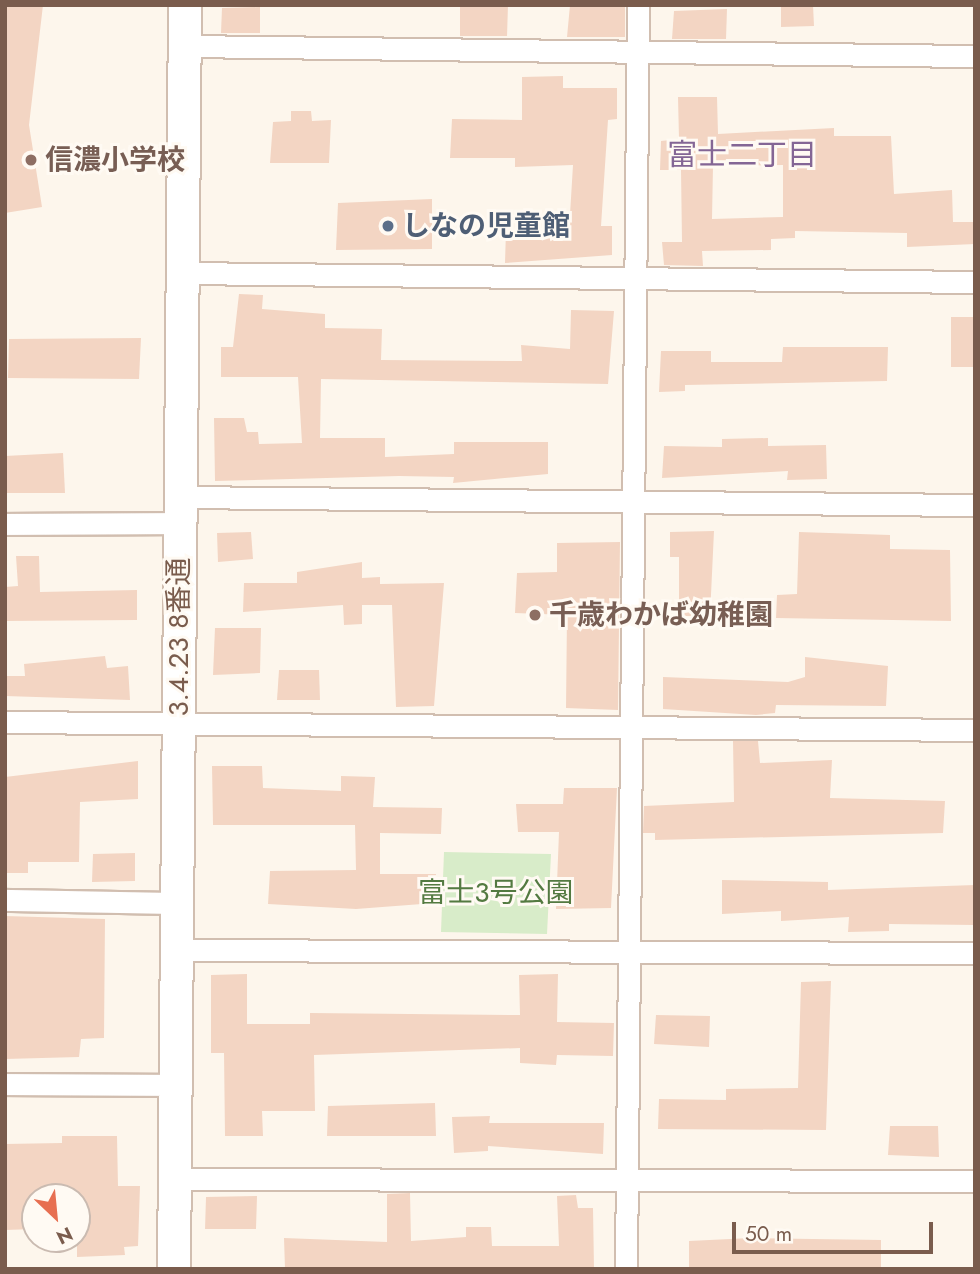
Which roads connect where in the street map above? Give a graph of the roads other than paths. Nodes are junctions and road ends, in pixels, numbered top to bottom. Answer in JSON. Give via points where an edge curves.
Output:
{"nodes":[{"id":1,"x":185,"y":5,"type":"edge"},
{"id":2,"x":638,"y":5,"type":"edge"},
{"id":3,"x":185,"y":46,"type":"junction"},
{"id":4,"x":637,"y":54,"type":"junction"},
{"id":5,"x":975,"y":56,"type":"edge"},
{"id":6,"x":182,"y":272,"type":"junction"},
{"id":7,"x":635,"y":281,"type":"junction"},
{"id":8,"x":975,"y":282,"type":"edge"},
{"id":9,"x":633,"y":501,"type":"junction"},
{"id":10,"x":975,"y":505,"type":"edge"},
{"id":11,"x":180,"y":510,"type":"junction"},
{"id":12,"x":5,"y":524,"type":"edge"},
{"id":13,"x":5,"y":722,"type":"edge"},
{"id":14,"x":179,"y":723,"type":"junction"},
{"id":15,"x":631,"y":727,"type":"junction"},
{"id":16,"x":975,"y":730,"type":"edge"},
{"id":17,"x":5,"y":900,"type":"edge"},
{"id":18,"x":177,"y":903,"type":"junction"},
{"id":19,"x":176,"y":950,"type":"junction"},
{"id":20,"x":629,"y":953,"type":"junction"},
{"id":21,"x":975,"y":953,"type":"edge"},
{"id":22,"x":5,"y":1084,"type":"edge"},
{"id":23,"x":175,"y":1085,"type":"junction"},
{"id":24,"x":627,"y":1178,"type":"junction"},
{"id":25,"x":173,"y":1179,"type":"junction"},
{"id":26,"x":975,"y":1181,"type":"edge"},
{"id":27,"x":174,"y":1269,"type":"edge"},
{"id":28,"x":626,"y":1269,"type":"edge"}],
"edges":[{"from":1,"to":3,"type":"street","name":"3.4.23 8番通"},
{"from":2,"to":4,"type":"street"},
{"from":3,"to":4,"type":"street"},
{"from":3,"to":6,"type":"street","name":"3.4.23 8番通"},
{"from":4,"to":5,"type":"street"},
{"from":4,"to":7,"type":"street"},
{"from":6,"to":7,"type":"street"},
{"from":6,"to":11,"type":"street","name":"3.4.23 8番通"},
{"from":7,"to":8,"type":"street"},
{"from":7,"to":9,"type":"street"},
{"from":9,"to":10,"type":"street"},
{"from":9,"to":11,"type":"street"},
{"from":9,"to":15,"type":"street"},
{"from":11,"to":12,"type":"street"},
{"from":11,"to":14,"type":"street","name":"3.4.23 8番通"},
{"from":13,"to":14,"type":"street"},
{"from":14,"to":15,"type":"street"},
{"from":14,"to":18,"type":"street","name":"3.4.23 8番通"},
{"from":15,"to":16,"type":"street"},
{"from":15,"to":20,"type":"street"},
{"from":17,"to":18,"type":"street"},
{"from":18,"to":19,"type":"street","name":"3.4.23 8番通"},
{"from":19,"to":20,"type":"street"},
{"from":19,"to":23,"type":"street","name":"3.4.23 8番通"},
{"from":20,"to":21,"type":"street"},
{"from":20,"to":24,"type":"street"},
{"from":22,"to":23,"type":"street"},
{"from":23,"to":25,"type":"street","name":"3.4.23 8番通"},
{"from":24,"to":25,"type":"street"},
{"from":24,"to":26,"type":"street"},
{"from":24,"to":28,"type":"street"},
{"from":25,"to":27,"type":"street","name":"3.4.23 8番通"}]}
